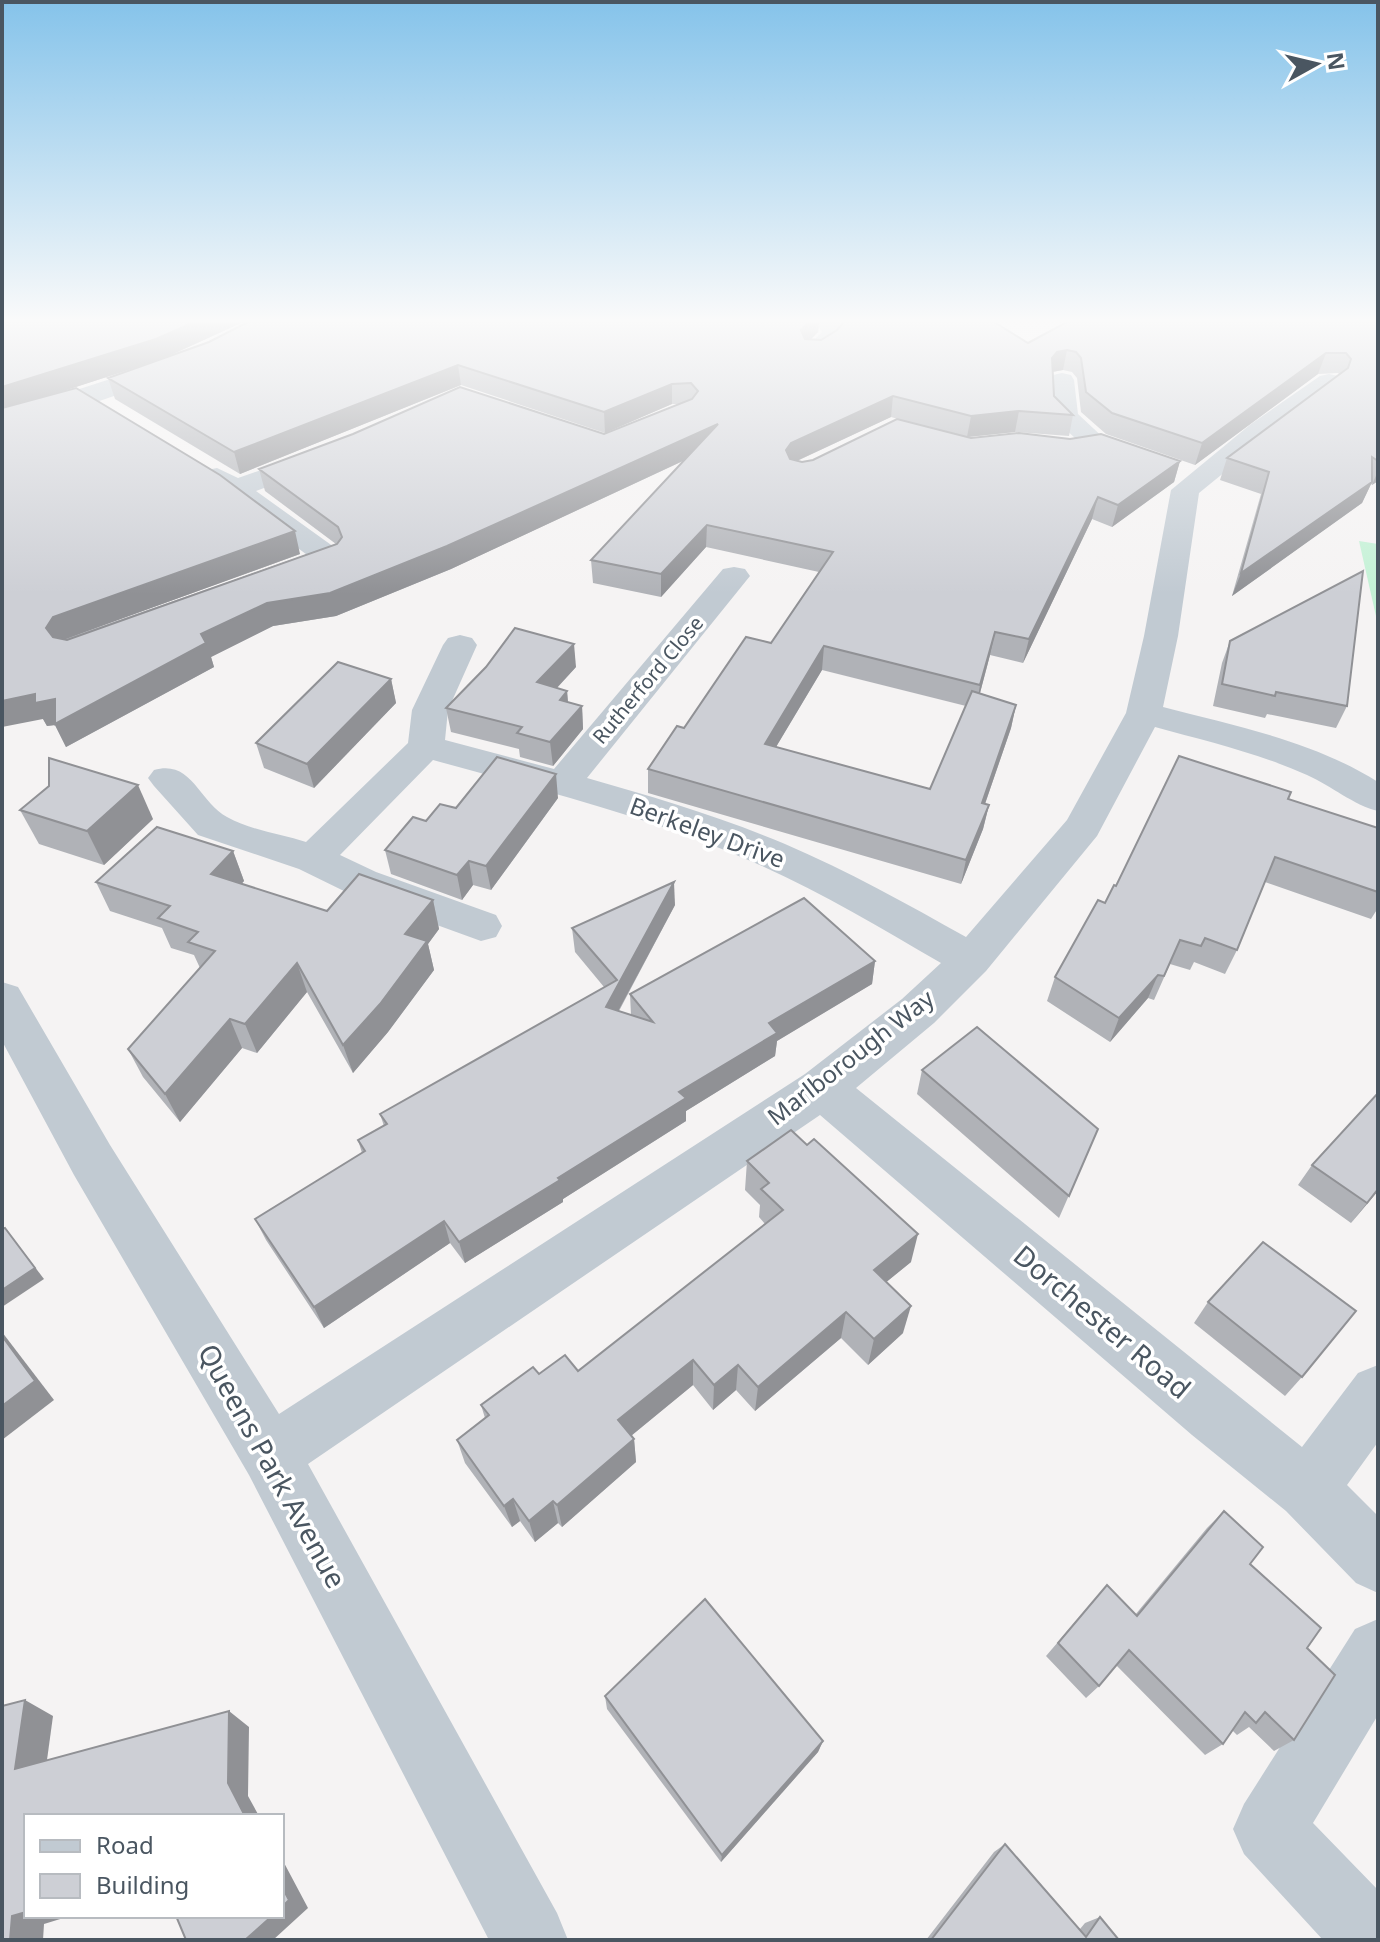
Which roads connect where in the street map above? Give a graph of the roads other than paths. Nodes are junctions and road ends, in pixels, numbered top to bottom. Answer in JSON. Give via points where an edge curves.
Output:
{"nodes":[{"id":1,"x":35,"y":413,"type":"edge"},
{"id":2,"x":1065,"y":413,"type":"edge"},
{"id":3,"x":1279,"y":413,"type":"edge"},
{"id":4,"x":2,"y":422,"type":"edge"},
{"id":5,"x":1096,"y":443,"type":"junction"},
{"id":6,"x":346,"y":447,"type":"edge"},
{"id":7,"x":1062,"y":449,"type":"edge"},
{"id":8,"x":1125,"y":453,"type":"edge"},
{"id":9,"x":191,"y":459,"type":"edge"},
{"id":10,"x":238,"y":488,"type":"junction"},
{"id":11,"x":290,"y":570,"type":"edge"},
{"id":12,"x":734,"y":576,"type":"dead end"},
{"id":13,"x":460,"y":645,"type":"dead end"},
{"id":14,"x":1144,"y":713,"type":"junction"},
{"id":15,"x":426,"y":746,"type":"junction"},
{"id":16,"x":167,"y":778,"type":"dead end"},
{"id":17,"x":562,"y":784,"type":"junction"},
{"id":18,"x":1378,"y":799,"type":"edge"},
{"id":19,"x":313,"y":859,"type":"junction"},
{"id":20,"x":481,"y":926,"type":"dead end"},
{"id":21,"x":971,"y":960,"type":"junction"},
{"id":22,"x":2,"y":999,"type":"edge"},
{"id":23,"x":822,"y":1088,"type":"junction"},
{"id":24,"x":1378,"y":1393,"type":"edge"},
{"id":25,"x":270,"y":1454,"type":"junction"},
{"id":26,"x":1308,"y":1489,"type":"junction"},
{"id":27,"x":1378,"y":1561,"type":"edge"},
{"id":28,"x":1378,"y":1652,"type":"edge"},
{"id":29,"x":530,"y":1940,"type":"edge"},
{"id":30,"x":1374,"y":1940,"type":"edge"}],
"edges":[{"from":1,"to":4,"type":"street"},
{"from":2,"to":5,"type":"street"},
{"from":3,"to":14,"type":"street","name":"Marlborough Way","via":[[1184,473],[1161,636]]},
{"from":5,"to":7,"type":"street","via":[[1077,451]]},
{"from":5,"to":8,"type":"street"},
{"from":6,"to":10,"type":"street"},
{"from":9,"to":10,"type":"street"},
{"from":10,"to":11,"type":"street","via":[[330,558]]},
{"from":12,"to":17,"type":"street","name":"Rutherford Close"},
{"from":13,"to":15,"type":"street","via":[[430,710]]},
{"from":14,"to":18,"type":"street","via":[[1295,755],[1350,779]]},
{"from":14,"to":21,"type":"street","name":"Marlborough Way","via":[[1083,827]]},
{"from":15,"to":17,"type":"street","name":"Berkeley Drive"},
{"from":15,"to":19,"type":"street"},
{"from":16,"to":19,"type":"street","via":[[212,826]]},
{"from":17,"to":21,"type":"street","name":"Berkeley Drive","via":[[736,839],[829,879]]},
{"from":19,"to":20,"type":"street"},
{"from":21,"to":23,"type":"street","name":"Marlborough Way","via":[[918,1011]]},
{"from":22,"to":25,"type":"street","name":"Queens Park Avenue","via":[[92,1160]]},
{"from":23,"to":25,"type":"street","name":"Marlborough Way"},
{"from":23,"to":26,"type":"street","name":"Dorchester Road"},
{"from":24,"to":26,"type":"street"},
{"from":25,"to":29,"type":"street","name":"Queens Park Avenue"},
{"from":26,"to":27,"type":"street","name":"Dorchester Road"},
{"from":28,"to":30,"type":"street","via":[[1269,1829]]}]}
